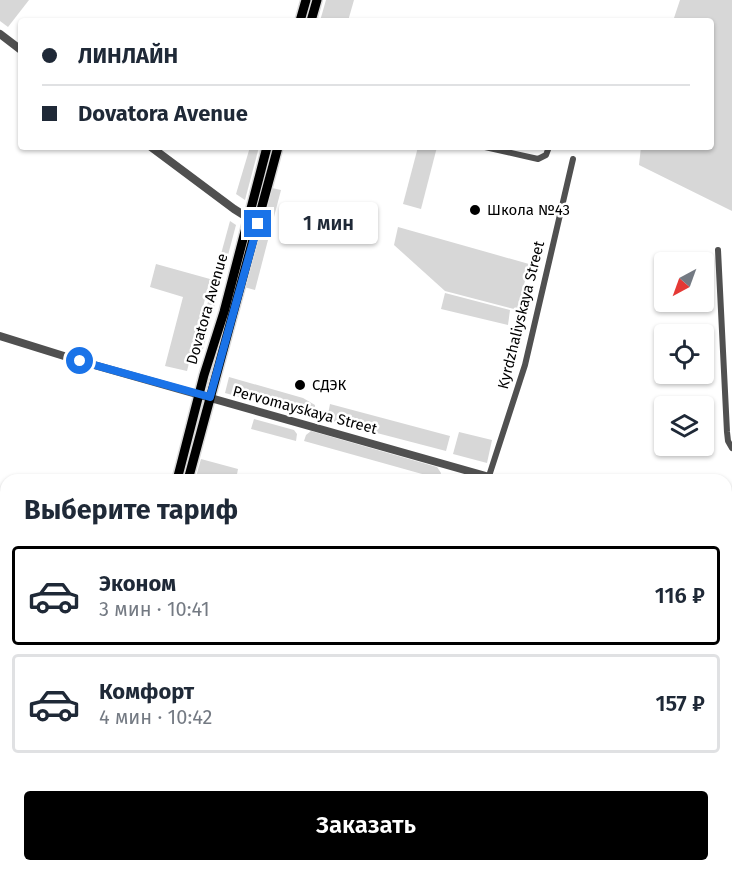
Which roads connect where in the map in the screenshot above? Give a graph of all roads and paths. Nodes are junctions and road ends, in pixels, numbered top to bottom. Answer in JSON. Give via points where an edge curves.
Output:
{"nodes":[{"id":1,"x":306,"y":0,"type":"edge"},
{"id":2,"x":317,"y":0,"type":"edge"},
{"id":3,"x":301,"y":18,"type":"edge"},
{"id":4,"x":312,"y":18,"type":"edge"},
{"id":5,"x":0,"y":34,"type":"edge"},
{"id":6,"x":18,"y":48,"type":"edge"},
{"id":7,"x":155,"y":150,"type":"edge"},
{"id":8,"x":266,"y":150,"type":"edge"},
{"id":9,"x":277,"y":150,"type":"edge"},
{"id":10,"x":498,"y":150,"type":"edge"},
{"id":11,"x":548,"y":150,"type":"edge"},
{"id":12,"x":573,"y":159,"type":"dead end"},
{"id":13,"x":248,"y":218,"type":"junction"},
{"id":14,"x":258,"y":224,"type":"junction"},
{"id":15,"x":718,"y":250,"type":"dead end"},
{"id":16,"x":0,"y":336,"type":"edge"},
{"id":17,"x":199,"y":394,"type":"junction"},
{"id":18,"x":210,"y":397,"type":"junction"},
{"id":19,"x":732,"y":448,"type":"edge"},
{"id":20,"x":179,"y":474,"type":"edge"},
{"id":21,"x":190,"y":474,"type":"edge"},
{"id":22,"x":482,"y":474,"type":"edge"},
{"id":23,"x":490,"y":474,"type":"edge"}],
"edges":[{"from":1,"to":3,"type":"main road"},
{"from":2,"to":4,"type":"main road"},
{"from":5,"to":6,"type":"street"},
{"from":7,"to":13,"type":"street"},
{"from":8,"to":13,"type":"main road","name":"Dovatora Avenue"},
{"from":9,"to":14,"type":"main road","name":"Dovatora Avenue"},
{"from":10,"to":11,"type":"street","via":[[538,159]]},
{"from":12,"to":23,"type":"street","name":"Kyrdzhaliyskaya Street","via":[[525,365]]},
{"from":13,"to":14,"type":"street"},
{"from":13,"to":17,"type":"main road","name":"Dovatora Avenue"},
{"from":14,"to":18,"type":"main road","name":"Dovatora Avenue"},
{"from":15,"to":19,"type":"street","via":[[727,432]]},
{"from":16,"to":17,"type":"street","name":"Pervomayskaya Street"},
{"from":17,"to":18,"type":"street","name":"Pervomayskaya Street"},
{"from":17,"to":20,"type":"main road","name":"Dovatora Avenue"},
{"from":18,"to":21,"type":"main road","name":"Dovatora Avenue"},
{"from":18,"to":22,"type":"street","name":"Pervomayskaya Street"}]}
